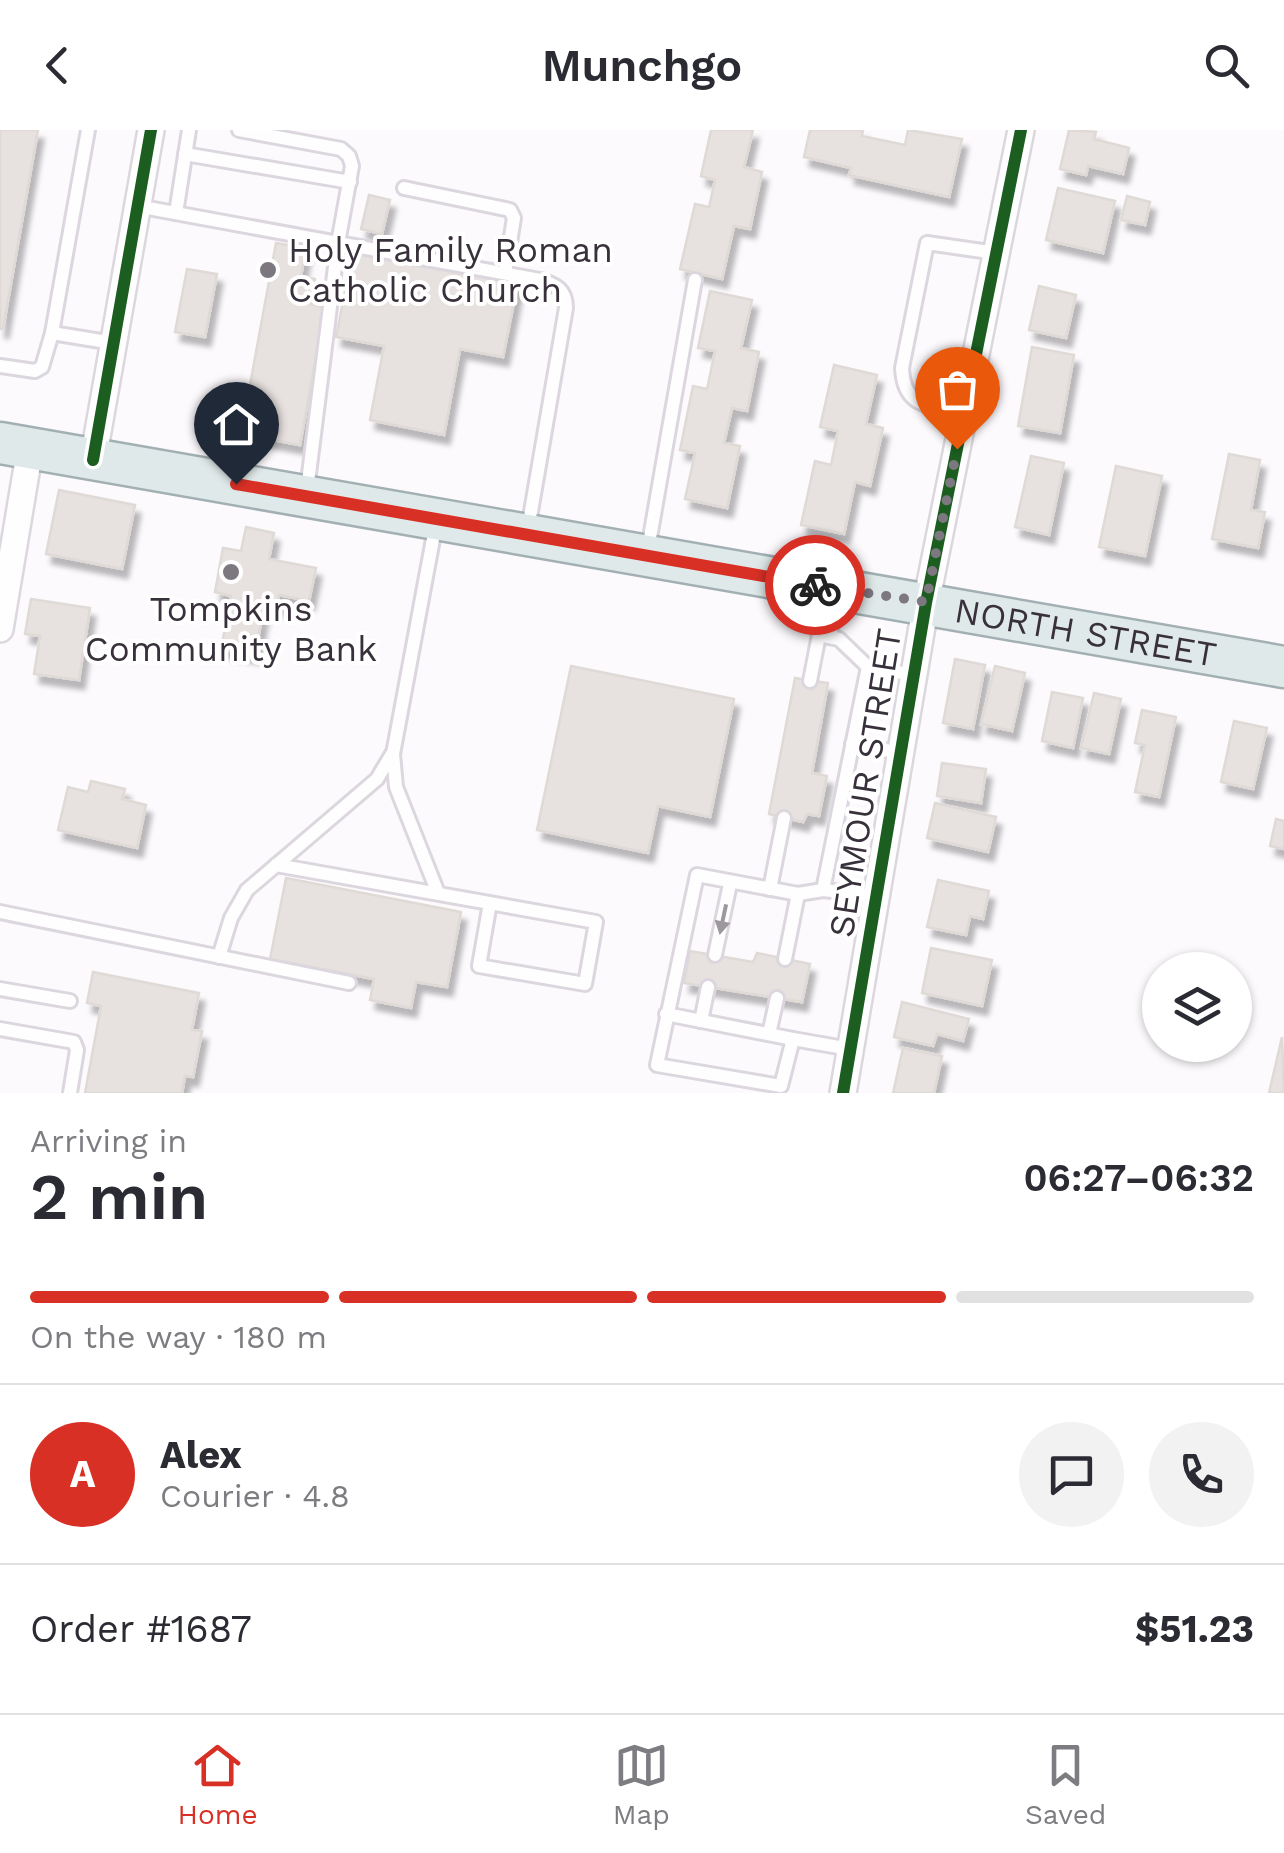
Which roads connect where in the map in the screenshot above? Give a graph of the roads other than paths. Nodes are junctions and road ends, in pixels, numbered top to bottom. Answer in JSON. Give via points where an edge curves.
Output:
{"nodes":[{"id":1,"x":88,"y":130,"type":"edge"},
{"id":2,"x":150,"y":130,"type":"edge"},
{"id":3,"x":190,"y":130,"type":"edge"},
{"id":4,"x":239,"y":130,"type":"edge"},
{"id":5,"x":1021,"y":130,"type":"edge"},
{"id":6,"x":186,"y":154,"type":"junction"},
{"id":7,"x":350,"y":182,"type":"junction"},
{"id":8,"x":404,"y":188,"type":"dead end"},
{"id":9,"x":137,"y":206,"type":"junction"},
{"id":10,"x":176,"y":213,"type":"junction"},
{"id":11,"x":338,"y":243,"type":"junction"},
{"id":12,"x":996,"y":254,"type":"junction"},
{"id":13,"x":505,"y":273,"type":"junction"},
{"id":14,"x":695,"y":280,"type":"dead end"},
{"id":15,"x":52,"y":332,"type":"junction"},
{"id":16,"x":113,"y":343,"type":"junction"},
{"id":17,"x":0,"y":366,"type":"edge"},
{"id":18,"x":964,"y":411,"type":"junction"},
{"id":19,"x":15,"y":446,"type":"edge"},
{"id":20,"x":94,"y":460,"type":"junction"},
{"id":21,"x":307,"y":496,"type":"junction"},
{"id":22,"x":436,"y":519,"type":"junction"},
{"id":23,"x":527,"y":534,"type":"junction"},
{"id":24,"x":647,"y":555,"type":"junction"},
{"id":25,"x":838,"y":589,"type":"junction"},
{"id":26,"x":926,"y":602,"type":"junction"},
{"id":27,"x":0,"y":629,"type":"edge"},
{"id":28,"x":830,"y":637,"type":"junction"},
{"id":29,"x":868,"y":667,"type":"junction"},
{"id":30,"x":1284,"y":667,"type":"edge"},
{"id":31,"x":914,"y":675,"type":"junction"},
{"id":32,"x":810,"y":681,"type":"dead end"},
{"id":33,"x":852,"y":744,"type":"junction"},
{"id":34,"x":901,"y":753,"type":"junction"},
{"id":35,"x":392,"y":754,"type":"junction"},
{"id":36,"x":784,"y":818,"type":"dead end"},
{"id":37,"x":276,"y":865,"type":"junction"},
{"id":38,"x":730,"y":884,"type":"junction"},
{"id":39,"x":770,"y":889,"type":"junction"},
{"id":40,"x":823,"y":890,"type":"junction"},
{"id":41,"x":438,"y":893,"type":"junction"},
{"id":42,"x":798,"y":894,"type":"junction"},
{"id":43,"x":878,"y":896,"type":"junction"},
{"id":44,"x":490,"y":903,"type":"junction"},
{"id":45,"x":0,"y":912,"type":"edge"},
{"id":46,"x":715,"y":955,"type":"dead end"},
{"id":47,"x":220,"y":956,"type":"junction"},
{"id":48,"x":785,"y":958,"type":"dead end"},
{"id":49,"x":349,"y":983,"type":"dead end"},
{"id":50,"x":708,"y":987,"type":"dead end"},
{"id":51,"x":0,"y":989,"type":"edge"},
{"id":52,"x":777,"y":998,"type":"dead end"},
{"id":53,"x":70,"y":1001,"type":"dead end"},
{"id":54,"x":666,"y":1014,"type":"junction"},
{"id":55,"x":701,"y":1021,"type":"junction"},
{"id":56,"x":0,"y":1029,"type":"edge"},
{"id":57,"x":769,"y":1034,"type":"junction"},
{"id":58,"x":793,"y":1039,"type":"junction"},
{"id":59,"x":850,"y":1050,"type":"junction"},
{"id":60,"x":70,"y":1093,"type":"edge"},
{"id":61,"x":843,"y":1093,"type":"edge"}],
"edges":[{"from":1,"to":15,"type":"lane"},
{"from":2,"to":9,"type":"street"},
{"from":3,"to":6,"type":"lane"},
{"from":4,"to":7,"type":"lane","via":[[341,149],[352,166]]},
{"from":5,"to":12,"type":"street","name":"SEYMOUR STREET"},
{"from":6,"to":7,"type":"lane"},
{"from":6,"to":10,"type":"lane"},
{"from":7,"to":11,"type":"lane"},
{"from":8,"to":13,"type":"lane","via":[[510,210]]},
{"from":9,"to":10,"type":"lane"},
{"from":9,"to":16,"type":"street"},
{"from":10,"to":11,"type":"lane"},
{"from":11,"to":13,"type":"lane"},
{"from":11,"to":21,"type":"lane"},
{"from":12,"to":18,"type":"street","name":"SEYMOUR STREET"},
{"from":12,"to":18,"type":"lane","via":[[927,243],[902,382],[918,403]]},
{"from":13,"to":23,"type":"lane","via":[[551,283],[566,297]]},
{"from":14,"to":24,"type":"lane"},
{"from":15,"to":16,"type":"lane"},
{"from":15,"to":17,"type":"lane","via":[[36,371]]},
{"from":16,"to":20,"type":"street"},
{"from":18,"to":26,"type":"street","name":"SEYMOUR STREET"},
{"from":19,"to":20,"type":"main road","name":"NORTH STREET"},
{"from":19,"to":27,"type":"street"},
{"from":20,"to":21,"type":"main road","name":"NORTH STREET"},
{"from":21,"to":22,"type":"main road","name":"NORTH STREET"},
{"from":22,"to":23,"type":"main road","name":"NORTH STREET"},
{"from":22,"to":35,"type":"lane"},
{"from":23,"to":24,"type":"main road","name":"NORTH STREET"},
{"from":24,"to":25,"type":"main road","name":"NORTH STREET"},
{"from":25,"to":26,"type":"main road","name":"NORTH STREET"},
{"from":25,"to":28,"type":"lane"},
{"from":26,"to":30,"type":"main road","name":"NORTH STREET"},
{"from":26,"to":31,"type":"street","name":"SEYMOUR STREET"},
{"from":28,"to":29,"type":"lane"},
{"from":28,"to":32,"type":"lane","via":[[818,636]]},
{"from":29,"to":31,"type":"lane"},
{"from":29,"to":33,"type":"lane"},
{"from":31,"to":34,"type":"street","name":"SEYMOUR STREET"},
{"from":33,"to":34,"type":"lane"},
{"from":33,"to":40,"type":"lane"},
{"from":34,"to":43,"type":"street","name":"SEYMOUR STREET"},
{"from":35,"to":37,"type":"lane","via":[[376,779]]},
{"from":35,"to":41,"type":"lane","via":[[396,787]]},
{"from":36,"to":39,"type":"lane"},
{"from":37,"to":41,"type":"lane"},
{"from":37,"to":47,"type":"lane","via":[[247,890]]},
{"from":38,"to":39,"type":"lane"},
{"from":38,"to":46,"type":"lane","one_way":true},
{"from":38,"to":54,"type":"lane","via":[[697,875]]},
{"from":39,"to":42,"type":"lane"},
{"from":40,"to":42,"type":"lane"},
{"from":40,"to":43,"type":"lane"},
{"from":41,"to":44,"type":"lane"},
{"from":42,"to":48,"type":"lane"},
{"from":43,"to":59,"type":"street","name":"SEYMOUR STREET"},
{"from":44,"to":44,"type":"lane","via":[[596,922],[585,984],[479,966]]},
{"from":45,"to":47,"type":"lane"},
{"from":47,"to":49,"type":"lane"},
{"from":50,"to":55,"type":"lane"},
{"from":51,"to":53,"type":"lane"},
{"from":52,"to":57,"type":"lane"},
{"from":54,"to":55,"type":"lane"},
{"from":54,"to":58,"type":"lane","via":[[656,1065],[781,1086]]},
{"from":55,"to":57,"type":"lane"},
{"from":56,"to":60,"type":"lane","via":[[74,1042]]},
{"from":57,"to":58,"type":"lane"},
{"from":58,"to":59,"type":"lane"},
{"from":59,"to":61,"type":"street","name":"SEYMOUR STREET"}]}
